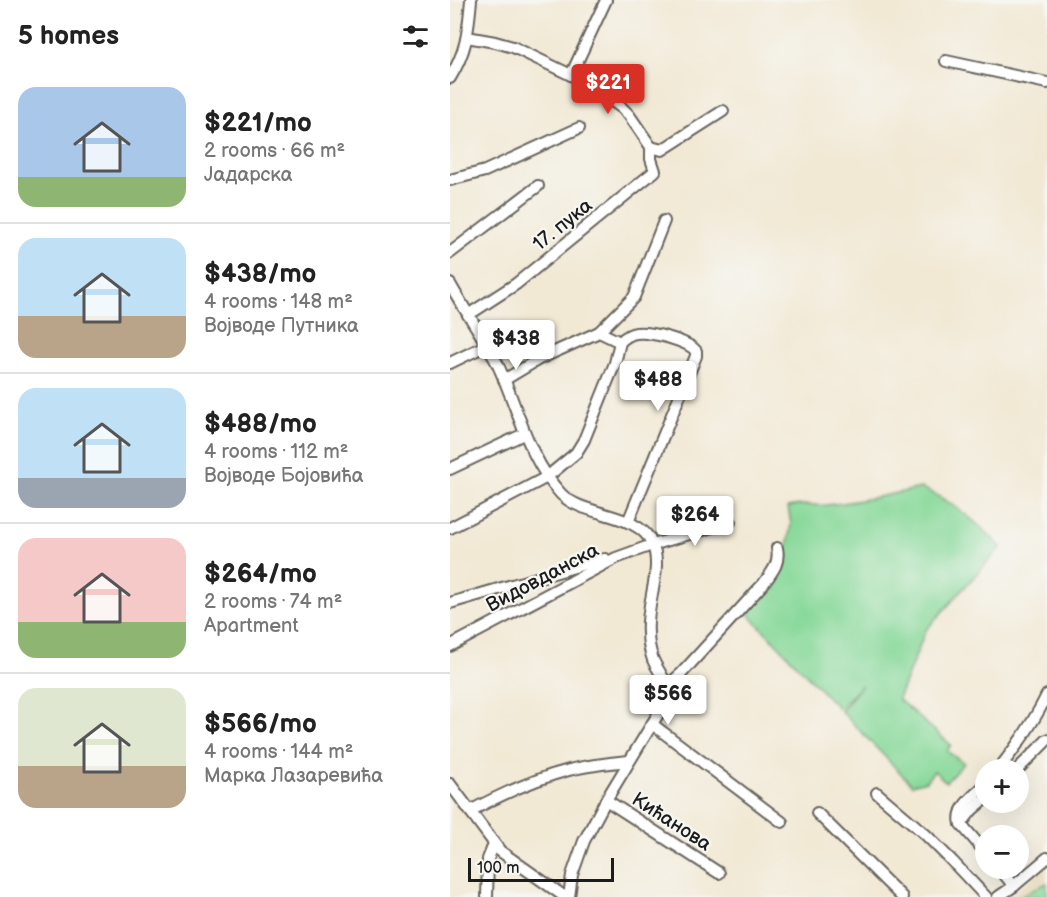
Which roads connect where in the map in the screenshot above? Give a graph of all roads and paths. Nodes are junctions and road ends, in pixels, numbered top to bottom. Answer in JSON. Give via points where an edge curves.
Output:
{"nodes":[{"id":1,"x":471,"y":0,"type":"edge"},
{"id":2,"x":606,"y":0,"type":"edge"},
{"id":3,"x":467,"y":38,"type":"junction"},
{"id":4,"x":946,"y":61,"type":"dead end"},
{"id":5,"x":571,"y":75,"type":"junction"},
{"id":6,"x":450,"y":78,"type":"edge"},
{"id":7,"x":1047,"y":83,"type":"edge"},
{"id":8,"x":723,"y":111,"type":"dead end"},
{"id":9,"x":579,"y":128,"type":"dead end"},
{"id":10,"x":651,"y":147,"type":"junction"},
{"id":11,"x":450,"y":180,"type":"edge"},
{"id":12,"x":538,"y":186,"type":"dead end"},
{"id":13,"x":664,"y":220,"type":"dead end"},
{"id":14,"x":450,"y":253,"type":"edge"},
{"id":15,"x":450,"y":284,"type":"edge"},
{"id":16,"x":468,"y":315,"type":"junction"},
{"id":17,"x":599,"y":332,"type":"junction"},
{"id":18,"x":620,"y":342,"type":"junction"},
{"id":19,"x":487,"y":345,"type":"junction"},
{"id":20,"x":450,"y":363,"type":"edge"},
{"id":21,"x":504,"y":380,"type":"junction"},
{"id":22,"x":524,"y":434,"type":"junction"},
{"id":23,"x":450,"y":469,"type":"edge"},
{"id":24,"x":547,"y":477,"type":"junction"},
{"id":25,"x":628,"y":522,"type":"junction"},
{"id":26,"x":730,"y":522,"type":"dead end"},
{"id":27,"x":450,"y":528,"type":"edge"},
{"id":28,"x":652,"y":545,"type":"junction"},
{"id":29,"x":777,"y":548,"type":"dead end"},
{"id":30,"x":616,"y":558,"type":"junction"},
{"id":31,"x":450,"y":603,"type":"edge"},
{"id":32,"x":450,"y":646,"type":"edge"},
{"id":33,"x":667,"y":686,"type":"junction"},
{"id":34,"x":1047,"y":695,"type":"edge"},
{"id":35,"x":652,"y":724,"type":"junction"},
{"id":36,"x":1047,"y":740,"type":"edge"},
{"id":37,"x":1020,"y":741,"type":"junction"},
{"id":38,"x":1006,"y":759,"type":"edge"},
{"id":39,"x":1028,"y":759,"type":"edge"},
{"id":40,"x":629,"y":761,"type":"junction"},
{"id":41,"x":450,"y":784,"type":"edge"},
{"id":42,"x":877,"y":793,"type":"dead end"},
{"id":43,"x":975,"y":796,"type":"edge"},
{"id":44,"x":606,"y":800,"type":"junction"},
{"id":45,"x":975,"y":807,"type":"edge"},
{"id":46,"x":470,"y":811,"type":"junction"},
{"id":47,"x":817,"y":813,"type":"dead end"},
{"id":48,"x":782,"y":822,"type":"dead end"},
{"id":49,"x":961,"y":824,"type":"junction"},
{"id":50,"x":975,"y":840,"type":"edge"},
{"id":51,"x":494,"y":844,"type":"junction"},
{"id":52,"x":1047,"y":858,"type":"edge"},
{"id":53,"x":720,"y":873,"type":"dead end"},
{"id":54,"x":1008,"y":879,"type":"edge"},
{"id":55,"x":1014,"y":886,"type":"junction"},
{"id":56,"x":487,"y":897,"type":"edge"},
{"id":57,"x":567,"y":897,"type":"edge"},
{"id":58,"x":902,"y":897,"type":"edge"},
{"id":59,"x":986,"y":897,"type":"edge"},
{"id":60,"x":998,"y":897,"type":"edge"}],
"edges":[{"from":1,"to":3,"type":"street"},
{"from":2,"to":5,"type":"street"},
{"from":3,"to":5,"type":"street","via":[[513,47]]},
{"from":3,"to":6,"type":"street"},
{"from":4,"to":7,"type":"street"},
{"from":5,"to":10,"type":"street","via":[[622,108]]},
{"from":8,"to":10,"type":"street","via":[[662,150]]},
{"from":9,"to":11,"type":"street","via":[[485,171]]},
{"from":10,"to":16,"type":"street","name":"17. пука","via":[[655,171],[516,284]]},
{"from":12,"to":14,"type":"street"},
{"from":13,"to":17,"type":"street","via":[[634,297]]},
{"from":15,"to":16,"type":"street"},
{"from":16,"to":19,"type":"street"},
{"from":17,"to":18,"type":"street"},
{"from":17,"to":21,"type":"street"},
{"from":18,"to":24,"type":"street","via":[[585,440],[576,453]]},
{"from":18,"to":25,"type":"street","via":[[638,332],[655,334],[687,344],[696,351]]},
{"from":19,"to":20,"type":"street"},
{"from":19,"to":21,"type":"street"},
{"from":21,"to":22,"type":"street"},
{"from":22,"to":23,"type":"street"},
{"from":22,"to":24,"type":"street"},
{"from":24,"to":25,"type":"street","via":[[570,501]]},
{"from":24,"to":27,"type":"street"},
{"from":25,"to":28,"type":"street","via":[[644,532]]},
{"from":26,"to":28,"type":"street","name":"Видовданска"},
{"from":28,"to":30,"type":"street","name":"Видовданска"},
{"from":28,"to":33,"type":"street","via":[[656,560],[647,629],[654,661]]},
{"from":29,"to":33,"type":"street","via":[[776,568]]},
{"from":30,"to":31,"type":"street"},
{"from":30,"to":32,"type":"street","name":"Видовданска"},
{"from":33,"to":35,"type":"street","via":[[663,706]]},
{"from":34,"to":37,"type":"street"},
{"from":35,"to":40,"type":"street"},
{"from":35,"to":48,"type":"street"},
{"from":36,"to":37,"type":"street","via":[[1035,735]]},
{"from":36,"to":39,"type":"street"},
{"from":37,"to":38,"type":"street"},
{"from":40,"to":44,"type":"street"},
{"from":40,"to":46,"type":"street","via":[[571,769],[536,780]]},
{"from":41,"to":46,"type":"street"},
{"from":42,"to":59,"type":"street","via":[[925,834]]},
{"from":43,"to":49,"type":"street","via":[[962,810]]},
{"from":44,"to":53,"type":"street","name":"Кићанова"},
{"from":44,"to":57,"type":"street","via":[[579,851]]},
{"from":45,"to":49,"type":"street"},
{"from":46,"to":51,"type":"street"},
{"from":47,"to":58,"type":"street"},
{"from":49,"to":50,"type":"street"},
{"from":51,"to":56,"type":"street","via":[[488,859]]},
{"from":51,"to":57,"type":"street"},
{"from":52,"to":55,"type":"street"},
{"from":54,"to":55,"type":"street"},
{"from":55,"to":60,"type":"street"}]}
